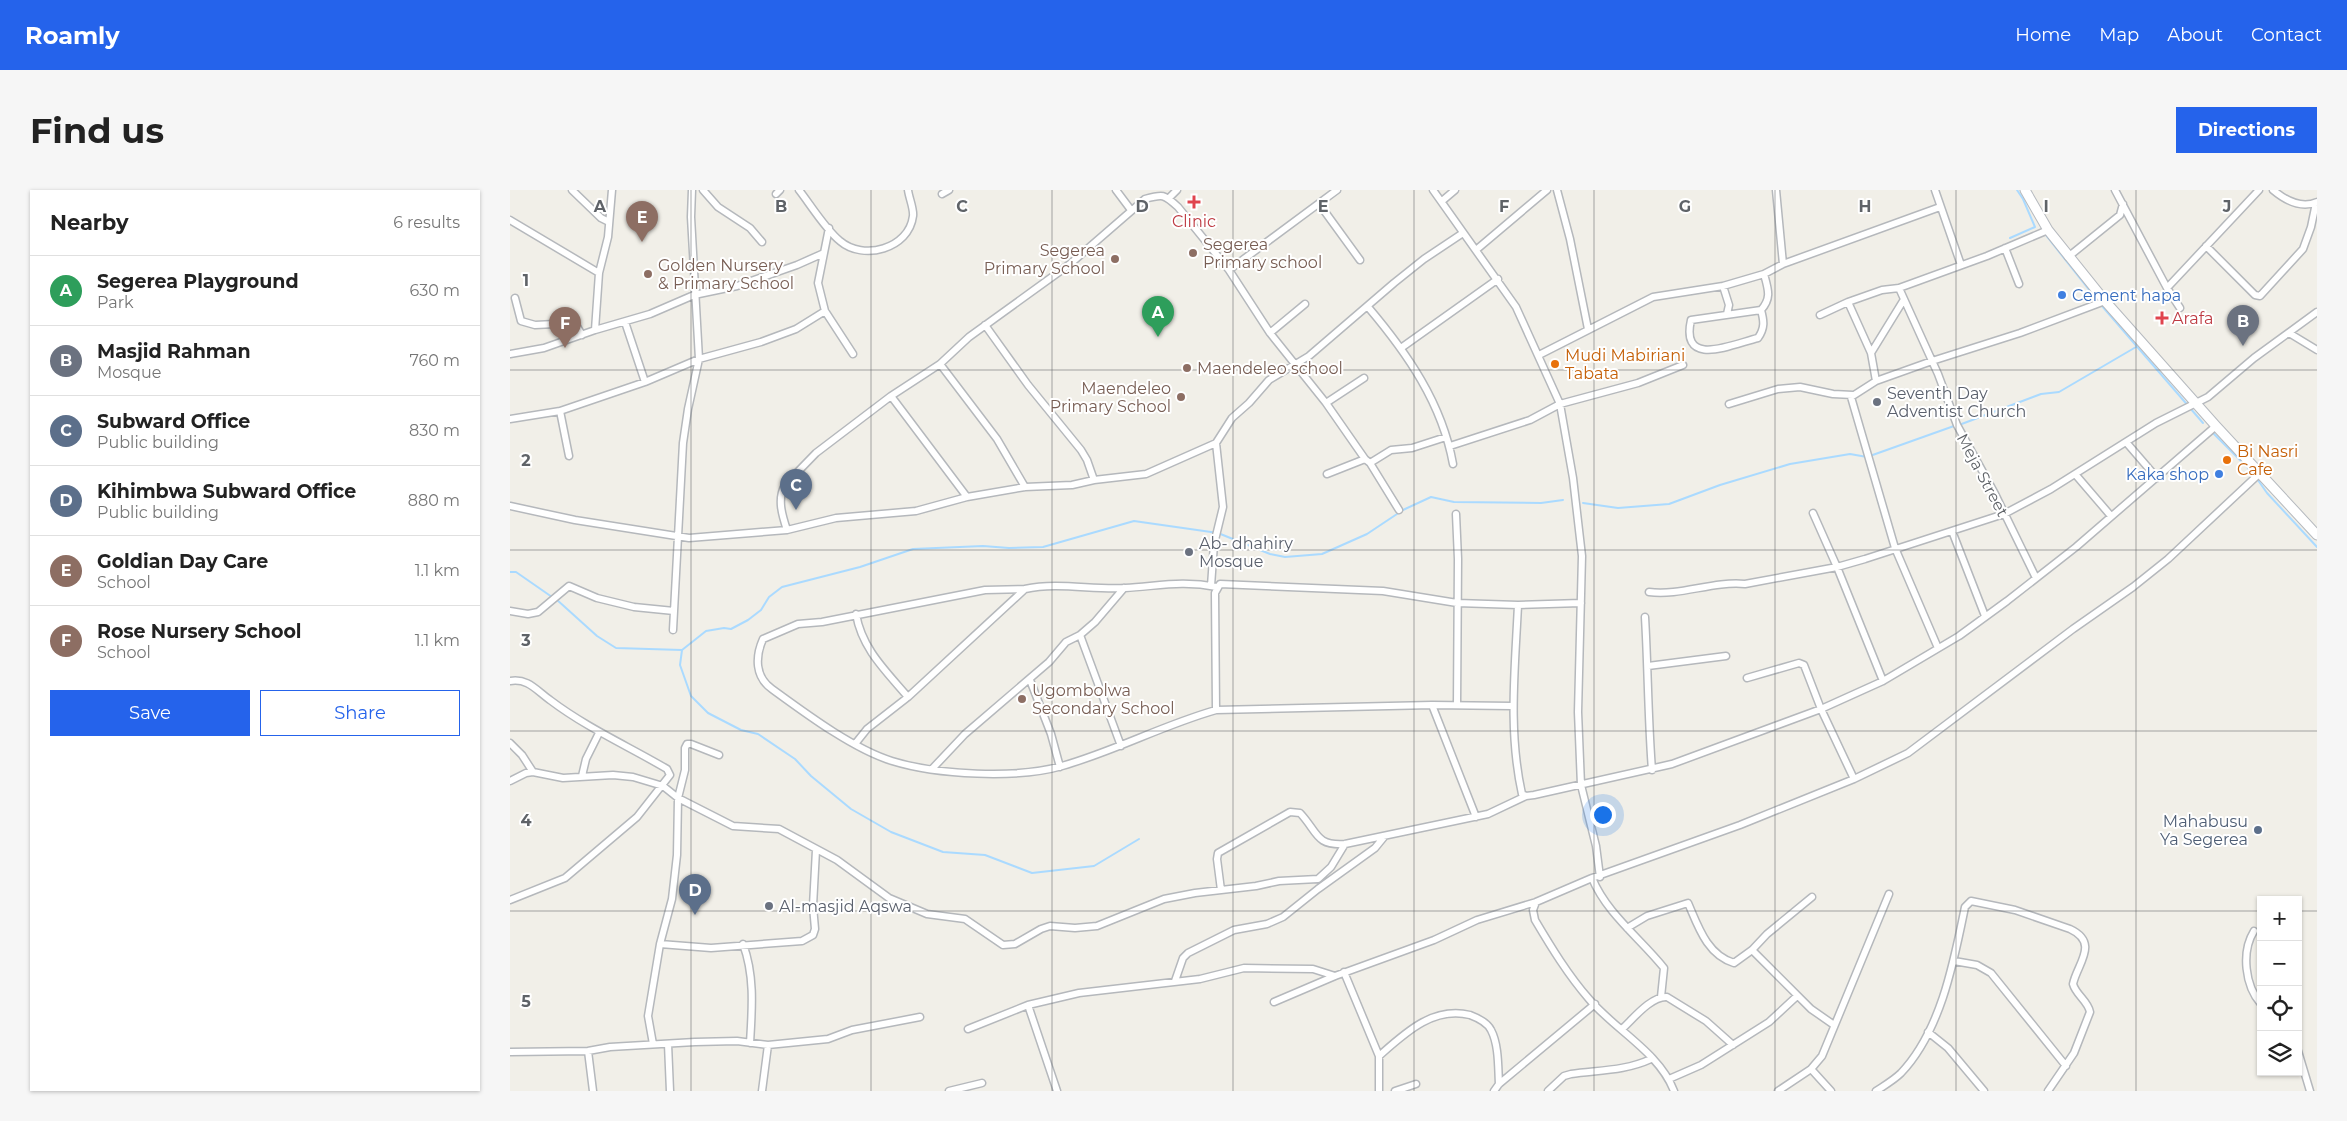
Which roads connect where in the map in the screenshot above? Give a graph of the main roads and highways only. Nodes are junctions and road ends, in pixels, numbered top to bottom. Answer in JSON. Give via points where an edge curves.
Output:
{"nodes":[{"id":1,"x":2025,"y":190,"type":"edge"},
{"id":2,"x":2317,"y":535,"type":"edge"}],
"edges":[{"from":1,"to":2,"type":"main road","via":[[2048,230],[2105,301]]}]}
